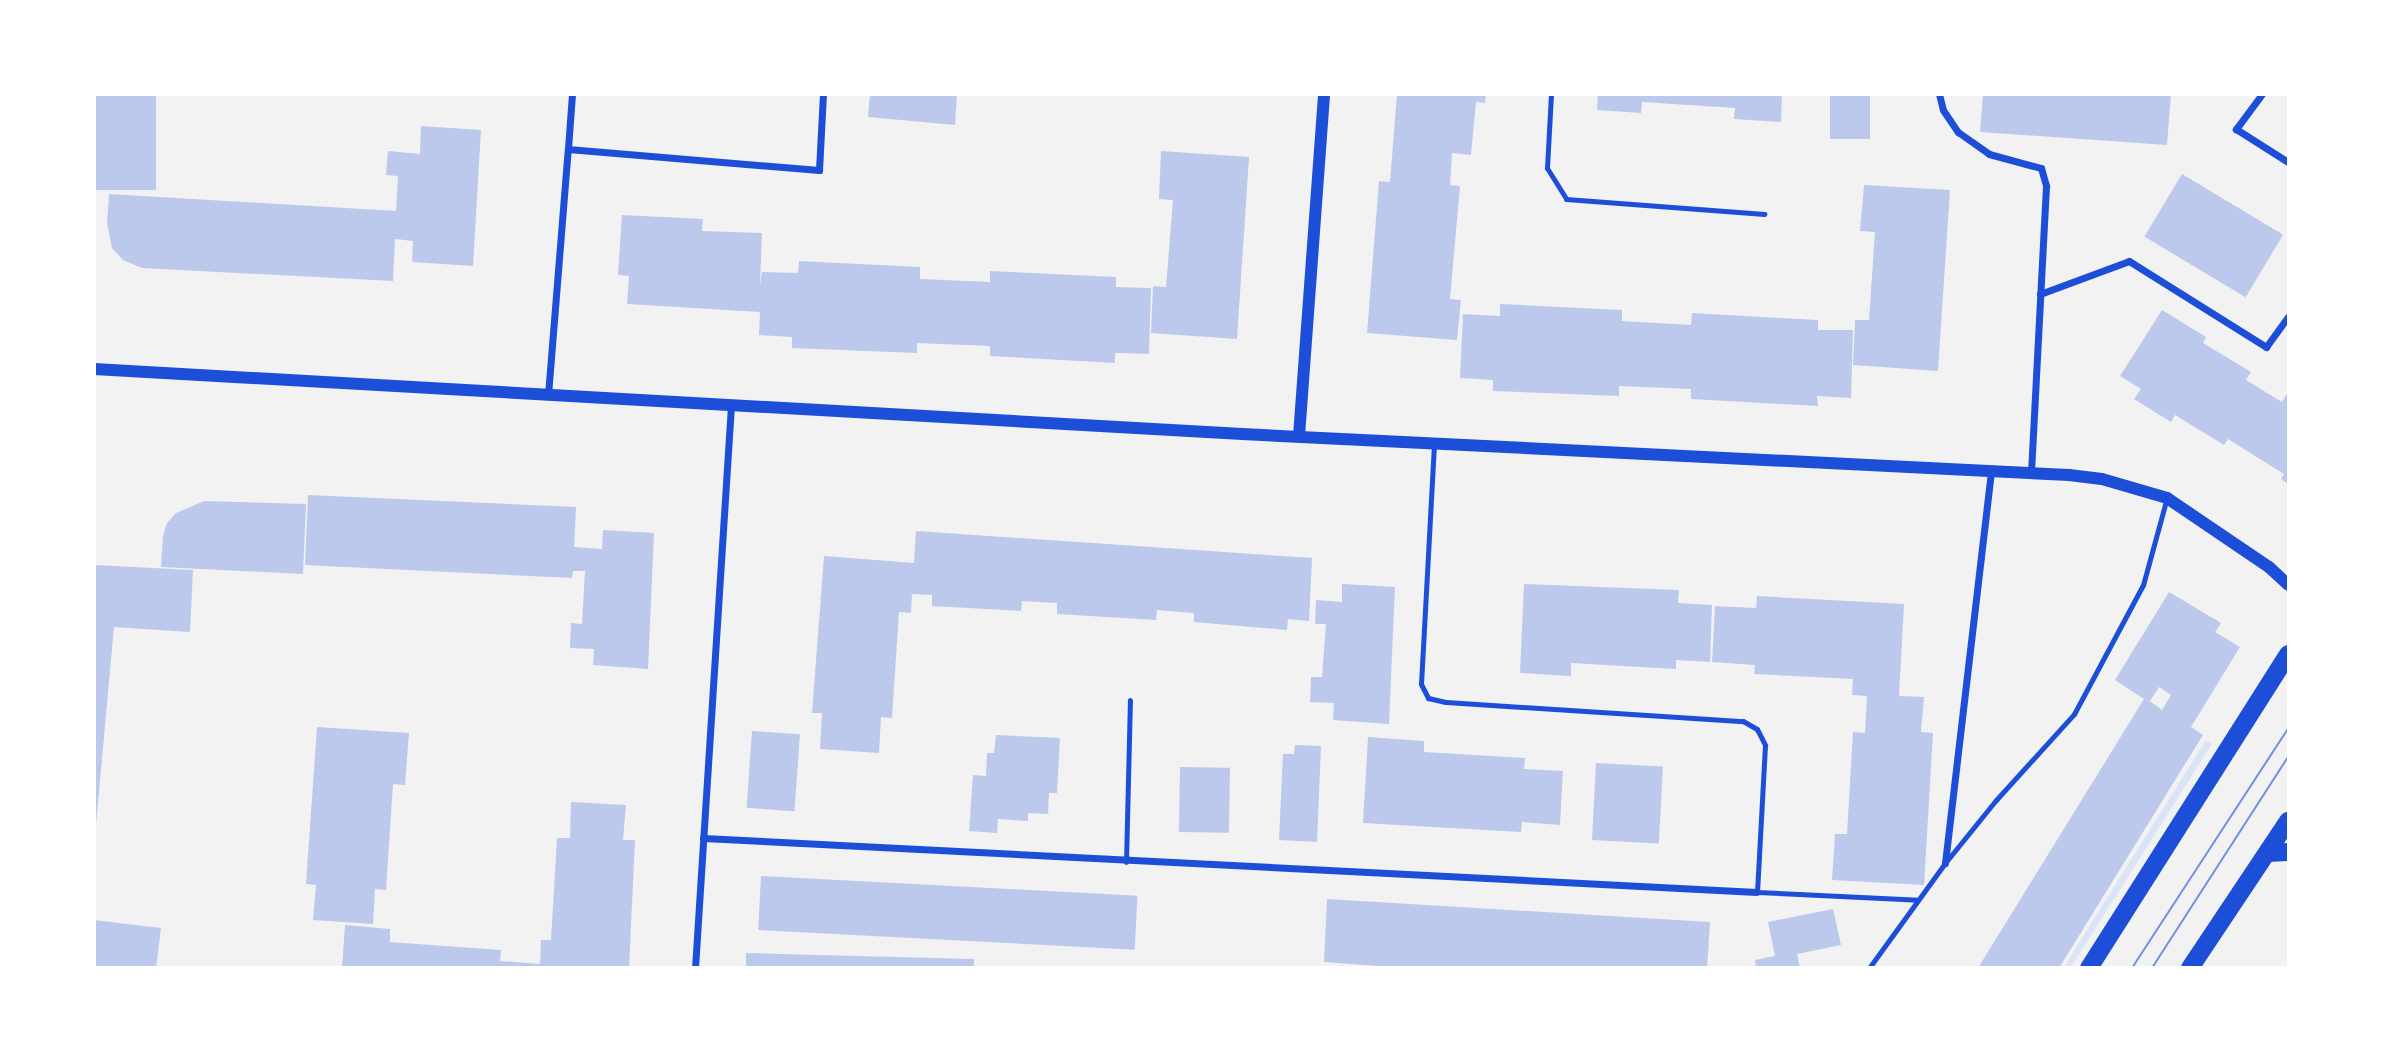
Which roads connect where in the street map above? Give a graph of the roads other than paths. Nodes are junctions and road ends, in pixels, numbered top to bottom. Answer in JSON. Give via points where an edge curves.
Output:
{"nodes":[{"id":1,"x":572,"y":94,"type":"edge"},
{"id":2,"x":823,"y":94,"type":"edge"},
{"id":3,"x":1324,"y":94,"type":"edge"},
{"id":4,"x":1551,"y":94,"type":"edge"},
{"id":5,"x":1939,"y":94,"type":"edge"},
{"id":6,"x":2262,"y":94,"type":"edge"},
{"id":7,"x":568,"y":149,"type":"junction"},
{"id":8,"x":2288,"y":162,"type":"edge"},
{"id":9,"x":1764,"y":214,"type":"dead end"},
{"id":10,"x":2040,"y":294,"type":"junction"},
{"id":11,"x":2288,"y":317,"type":"edge"},
{"id":12,"x":94,"y":369,"type":"edge"},
{"id":13,"x":548,"y":396,"type":"junction"},
{"id":14,"x":731,"y":405,"type":"junction"},
{"id":15,"x":1299,"y":436,"type":"junction"},
{"id":16,"x":1434,"y":444,"type":"junction"},
{"id":17,"x":1991,"y":470,"type":"junction"},
{"id":18,"x":2031,"y":472,"type":"junction"},
{"id":19,"x":2167,"y":498,"type":"junction"},
{"id":20,"x":2288,"y":585,"type":"edge"},
{"id":21,"x":2288,"y":654,"type":"edge"},
{"id":22,"x":1130,"y":700,"type":"dead end"},
{"id":23,"x":2288,"y":821,"type":"edge"},
{"id":24,"x":703,"y":838,"type":"junction"},
{"id":25,"x":2288,"y":852,"type":"edge"},
{"id":26,"x":2267,"y":853,"type":"junction"},
{"id":27,"x":1126,"y":862,"type":"junction"},
{"id":28,"x":1945,"y":863,"type":"junction"},
{"id":29,"x":1757,"y":892,"type":"junction"},
{"id":30,"x":1918,"y":900,"type":"junction"},
{"id":31,"x":695,"y":968,"type":"edge"},
{"id":32,"x":1869,"y":968,"type":"edge"},
{"id":33,"x":2090,"y":968,"type":"edge"},
{"id":34,"x":2190,"y":968,"type":"edge"}],
"edges":[{"from":1,"to":7,"type":"street"},
{"from":2,"to":7,"type":"street","via":[[819,170]]},
{"from":3,"to":15,"type":"street"},
{"from":4,"to":9,"type":"lane","via":[[1547,168],[1566,199]]},
{"from":5,"to":10,"type":"street","via":[[1943,110],[1958,132],[1989,154],[2041,168],[2046,186]]},
{"from":6,"to":8,"type":"street","via":[[2236,129]]},
{"from":7,"to":13,"type":"street"},
{"from":10,"to":11,"type":"street","via":[[2129,261],[2266,348]]},
{"from":10,"to":18,"type":"street"},
{"from":12,"to":13,"type":"street"},
{"from":13,"to":14,"type":"street"},
{"from":14,"to":15,"type":"street"},
{"from":14,"to":24,"type":"street"},
{"from":15,"to":16,"type":"street"},
{"from":16,"to":17,"type":"street"},
{"from":16,"to":29,"type":"lane","via":[[1421,684],[1428,698],[1743,721],[1757,729],[1765,745]]},
{"from":17,"to":18,"type":"street"},
{"from":17,"to":28,"type":"street"},
{"from":18,"to":19,"type":"street","via":[[2102,479]]},
{"from":19,"to":20,"type":"street","via":[[2269,567]]},
{"from":19,"to":28,"type":"lane","via":[[2143,585],[2074,714]]},
{"from":21,"to":33,"type":"main road"},
{"from":22,"to":27,"type":"lane"},
{"from":23,"to":26,"type":"main road"},
{"from":24,"to":27,"type":"street"},
{"from":24,"to":31,"type":"street"},
{"from":25,"to":26,"type":"main road"},
{"from":26,"to":34,"type":"main road"},
{"from":27,"to":29,"type":"street"},
{"from":28,"to":30,"type":"lane"},
{"from":29,"to":30,"type":"lane"},
{"from":30,"to":32,"type":"lane"}]}
